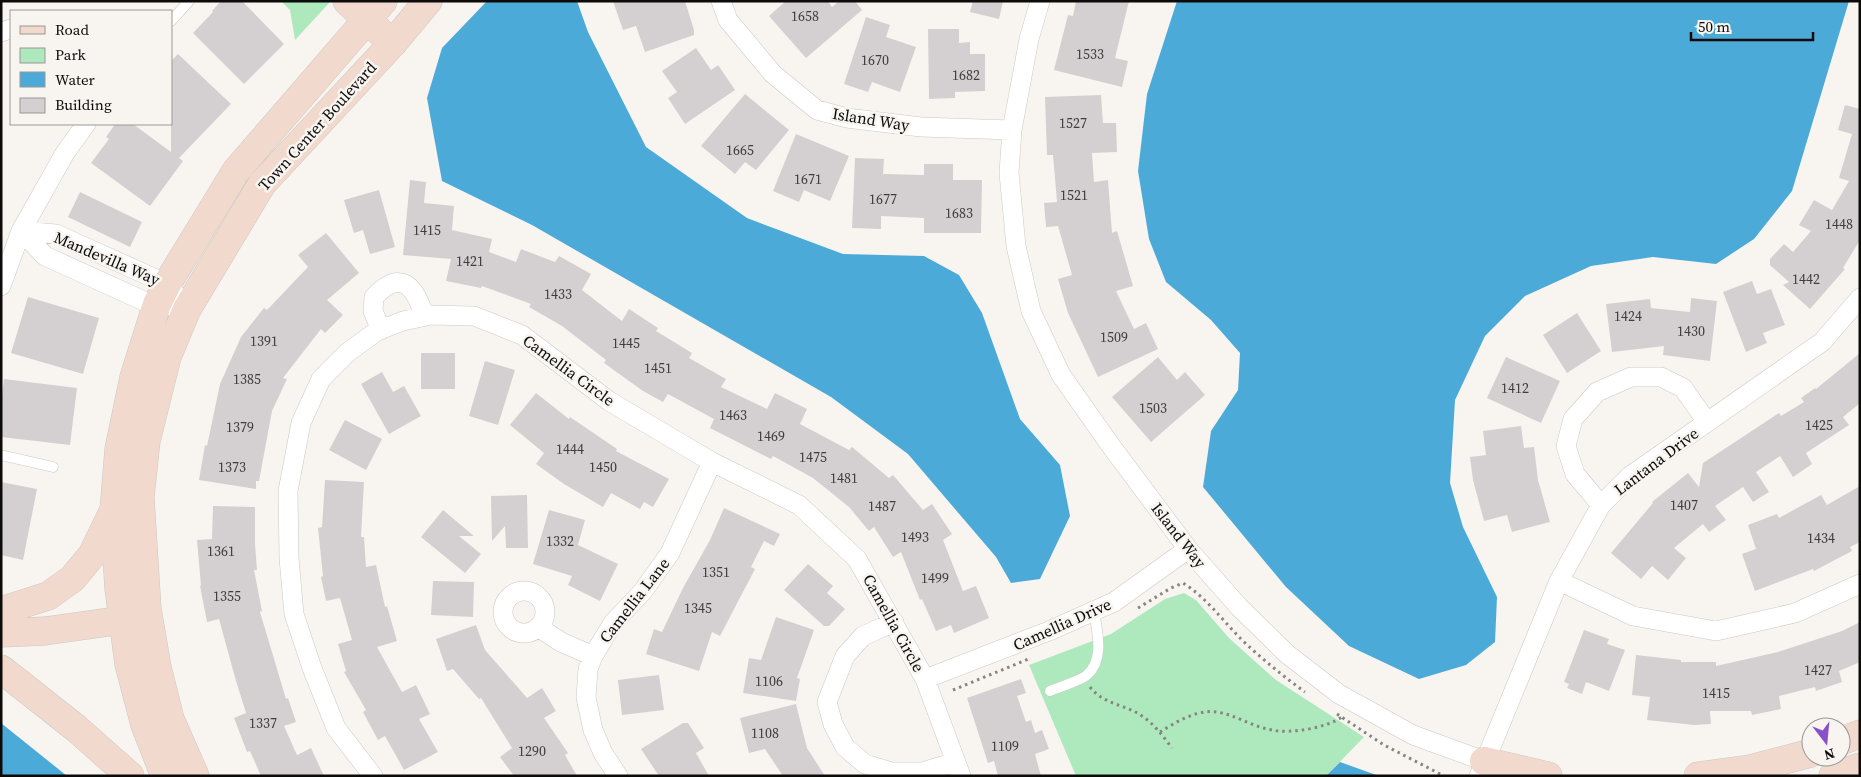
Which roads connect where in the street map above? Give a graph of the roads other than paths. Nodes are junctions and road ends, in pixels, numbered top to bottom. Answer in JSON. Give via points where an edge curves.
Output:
{"nodes":[{"id":1,"x":189,"y":1,"type":"edge"},
{"id":2,"x":347,"y":1,"type":"edge"},
{"id":3,"x":428,"y":1,"type":"edge"},
{"id":4,"x":721,"y":1,"type":"edge"},
{"id":5,"x":1040,"y":1,"type":"edge"},
{"id":6,"x":375,"y":10,"type":"edge"},
{"id":7,"x":172,"y":20,"type":"edge"},
{"id":8,"x":393,"y":43,"type":"junction"},
{"id":9,"x":85,"y":125,"type":"edge"},
{"id":10,"x":1012,"y":130,"type":"junction"},
{"id":11,"x":21,"y":231,"type":"junction"},
{"id":12,"x":1,"y":286,"type":"edge"},
{"id":13,"x":162,"y":294,"type":"junction"},
{"id":14,"x":1860,"y":298,"type":"edge"},
{"id":15,"x":187,"y":309,"type":"junction"},
{"id":16,"x":424,"y":316,"type":"junction"},
{"id":17,"x":381,"y":330,"type":"junction"},
{"id":18,"x":1708,"y":422,"type":"junction"},
{"id":19,"x":1,"y":455,"type":"edge"},
{"id":20,"x":712,"y":462,"type":"junction"},
{"id":21,"x":53,"y":467,"type":"dead end"},
{"id":22,"x":1601,"y":505,"type":"junction"},
{"id":23,"x":114,"y":510,"type":"junction"},
{"id":24,"x":1188,"y":550,"type":"junction"},
{"id":25,"x":1559,"y":581,"type":"junction"},
{"id":26,"x":1860,"y":584,"type":"edge"},
{"id":27,"x":1,"y":611,"type":"edge"},
{"id":28,"x":130,"y":611,"type":"junction"},
{"id":29,"x":1094,"y":611,"type":"junction"},
{"id":30,"x":1,"y":616,"type":"edge"},
{"id":31,"x":894,"y":622,"type":"junction"},
{"id":32,"x":538,"y":627,"type":"dead end"},
{"id":33,"x":1,"y":633,"type":"edge"},
{"id":34,"x":593,"y":656,"type":"junction"},
{"id":35,"x":1,"y":669,"type":"edge"},
{"id":36,"x":925,"y":679,"type":"junction"},
{"id":37,"x":1050,"y":691,"type":"dead end"},
{"id":38,"x":1801,"y":756,"type":"edge"},
{"id":39,"x":1860,"y":767,"type":"edge"},
{"id":40,"x":1481,"y":768,"type":"edge"},
{"id":41,"x":958,"y":769,"type":"edge"},
{"id":42,"x":130,"y":776,"type":"edge"},
{"id":43,"x":165,"y":776,"type":"edge"},
{"id":44,"x":195,"y":776,"type":"edge"},
{"id":45,"x":373,"y":776,"type":"edge"},
{"id":46,"x":618,"y":776,"type":"edge"},
{"id":47,"x":1548,"y":776,"type":"edge"},
{"id":48,"x":1698,"y":776,"type":"edge"},
{"id":49,"x":1833,"y":776,"type":"edge"}],
"edges":[{"from":1,"to":7,"type":"lane"},
{"from":2,"to":6,"type":"street"},
{"from":3,"to":8,"type":"street","name":"Town Center Boulevard"},
{"from":4,"to":10,"type":"street","name":"Island Way","via":[[728,20],[773,74],[817,110],[847,118],[921,127]]},
{"from":5,"to":10,"type":"street","name":"Island Way","via":[[1029,39]]},
{"from":6,"to":8,"type":"street"},
{"from":6,"to":13,"type":"street","name":"Town Center Boulevard","via":[[236,171]]},
{"from":8,"to":15,"type":"street","name":"Town Center Boulevard","via":[[262,184]]},
{"from":9,"to":11,"type":"street","via":[[65,153]]},
{"from":10,"to":24,"type":"street","name":"Island Way","via":[[1009,172],[1016,246],[1031,311],[1062,375]]},
{"from":11,"to":12,"type":"street"},
{"from":11,"to":13,"type":"street","name":"Mandevilla Way","via":[[56,234]]},
{"from":11,"to":13,"type":"street","name":"Mandevilla Way","via":[[45,256],[146,302]]},
{"from":13,"to":15,"type":"street","name":"Mandevilla Way"},
{"from":13,"to":23,"type":"street","name":"Town Center Boulevard","via":[[134,377],[119,449]]},
{"from":14,"to":18,"type":"street","name":"Lantana Drive","via":[[1822,342]]},
{"from":15,"to":28,"type":"street","name":"Town Center Boulevard","via":[[167,357],[146,441]]},
{"from":16,"to":17,"type":"street","name":"Camellia Circle"},
{"from":16,"to":17,"type":"street","via":[[417,296],[409,286],[399,282],[384,286],[374,297],[373,311]]},
{"from":16,"to":20,"type":"street","name":"Camellia Circle","via":[[474,316],[522,335],[609,401]]},
{"from":17,"to":45,"type":"street","name":"Camellia Circle","via":[[347,353],[321,379],[301,423],[288,491],[294,614],[336,728]]},
{"from":18,"to":22,"type":"street","name":"Lantana Drive","via":[[1630,476]]},
{"from":18,"to":22,"type":"street","via":[[1683,388],[1661,377],[1631,377],[1597,392],[1573,419],[1566,446],[1575,474]]},
{"from":19,"to":21,"type":"lane"},
{"from":20,"to":31,"type":"street","name":"Camellia Circle","via":[[799,505],[857,559]]},
{"from":20,"to":34,"type":"street","name":"Camellia Lane","via":[[670,553],[643,591],[613,623]]},
{"from":22,"to":25,"type":"street","name":"Lantana Drive"},
{"from":23,"to":27,"type":"street","via":[[92,555],[72,579],[48,596]]},
{"from":23,"to":28,"type":"street","name":"Town Center Boulevard"},
{"from":24,"to":29,"type":"street","name":"Camellia Drive","via":[[1114,602]]},
{"from":24,"to":40,"type":"street","name":"Island Way","via":[[1287,654],[1339,694]]},
{"from":25,"to":26,"type":"street","via":[[1633,616],[1716,631],[1795,613]]},
{"from":25,"to":40,"type":"street","name":"Lantana Drive"},
{"from":28,"to":30,"type":"street"},
{"from":28,"to":33,"type":"street","via":[[45,631]]},
{"from":28,"to":43,"type":"street","name":"Town Center Boulevard","via":[[129,664],[143,716]]},
{"from":28,"to":44,"type":"street","name":"Town Center Boulevard","via":[[157,667],[170,719]]},
{"from":29,"to":36,"type":"street","name":"Camellia Drive"},
{"from":29,"to":37,"type":"lane","via":[[1099,646],[1094,664],[1086,676]]},
{"from":31,"to":36,"type":"street","name":"Camellia Circle"},
{"from":31,"to":41,"type":"street","via":[[863,636],[844,656],[827,702],[833,724],[845,747],[865,764],[892,772]]},
{"from":32,"to":34,"type":"street","name":"Camellia Lane","via":[[561,642]]},
{"from":34,"to":46,"type":"street","name":"Camellia Lane","via":[[586,682],[589,712],[597,742]]},
{"from":35,"to":42,"type":"street"},
{"from":36,"to":41,"type":"street","name":"Camellia Circle"},
{"from":38,"to":48,"type":"street","via":[[1750,769]]},
{"from":39,"to":49,"type":"street"},
{"from":40,"to":47,"type":"street","name":"Island Way"}]}
